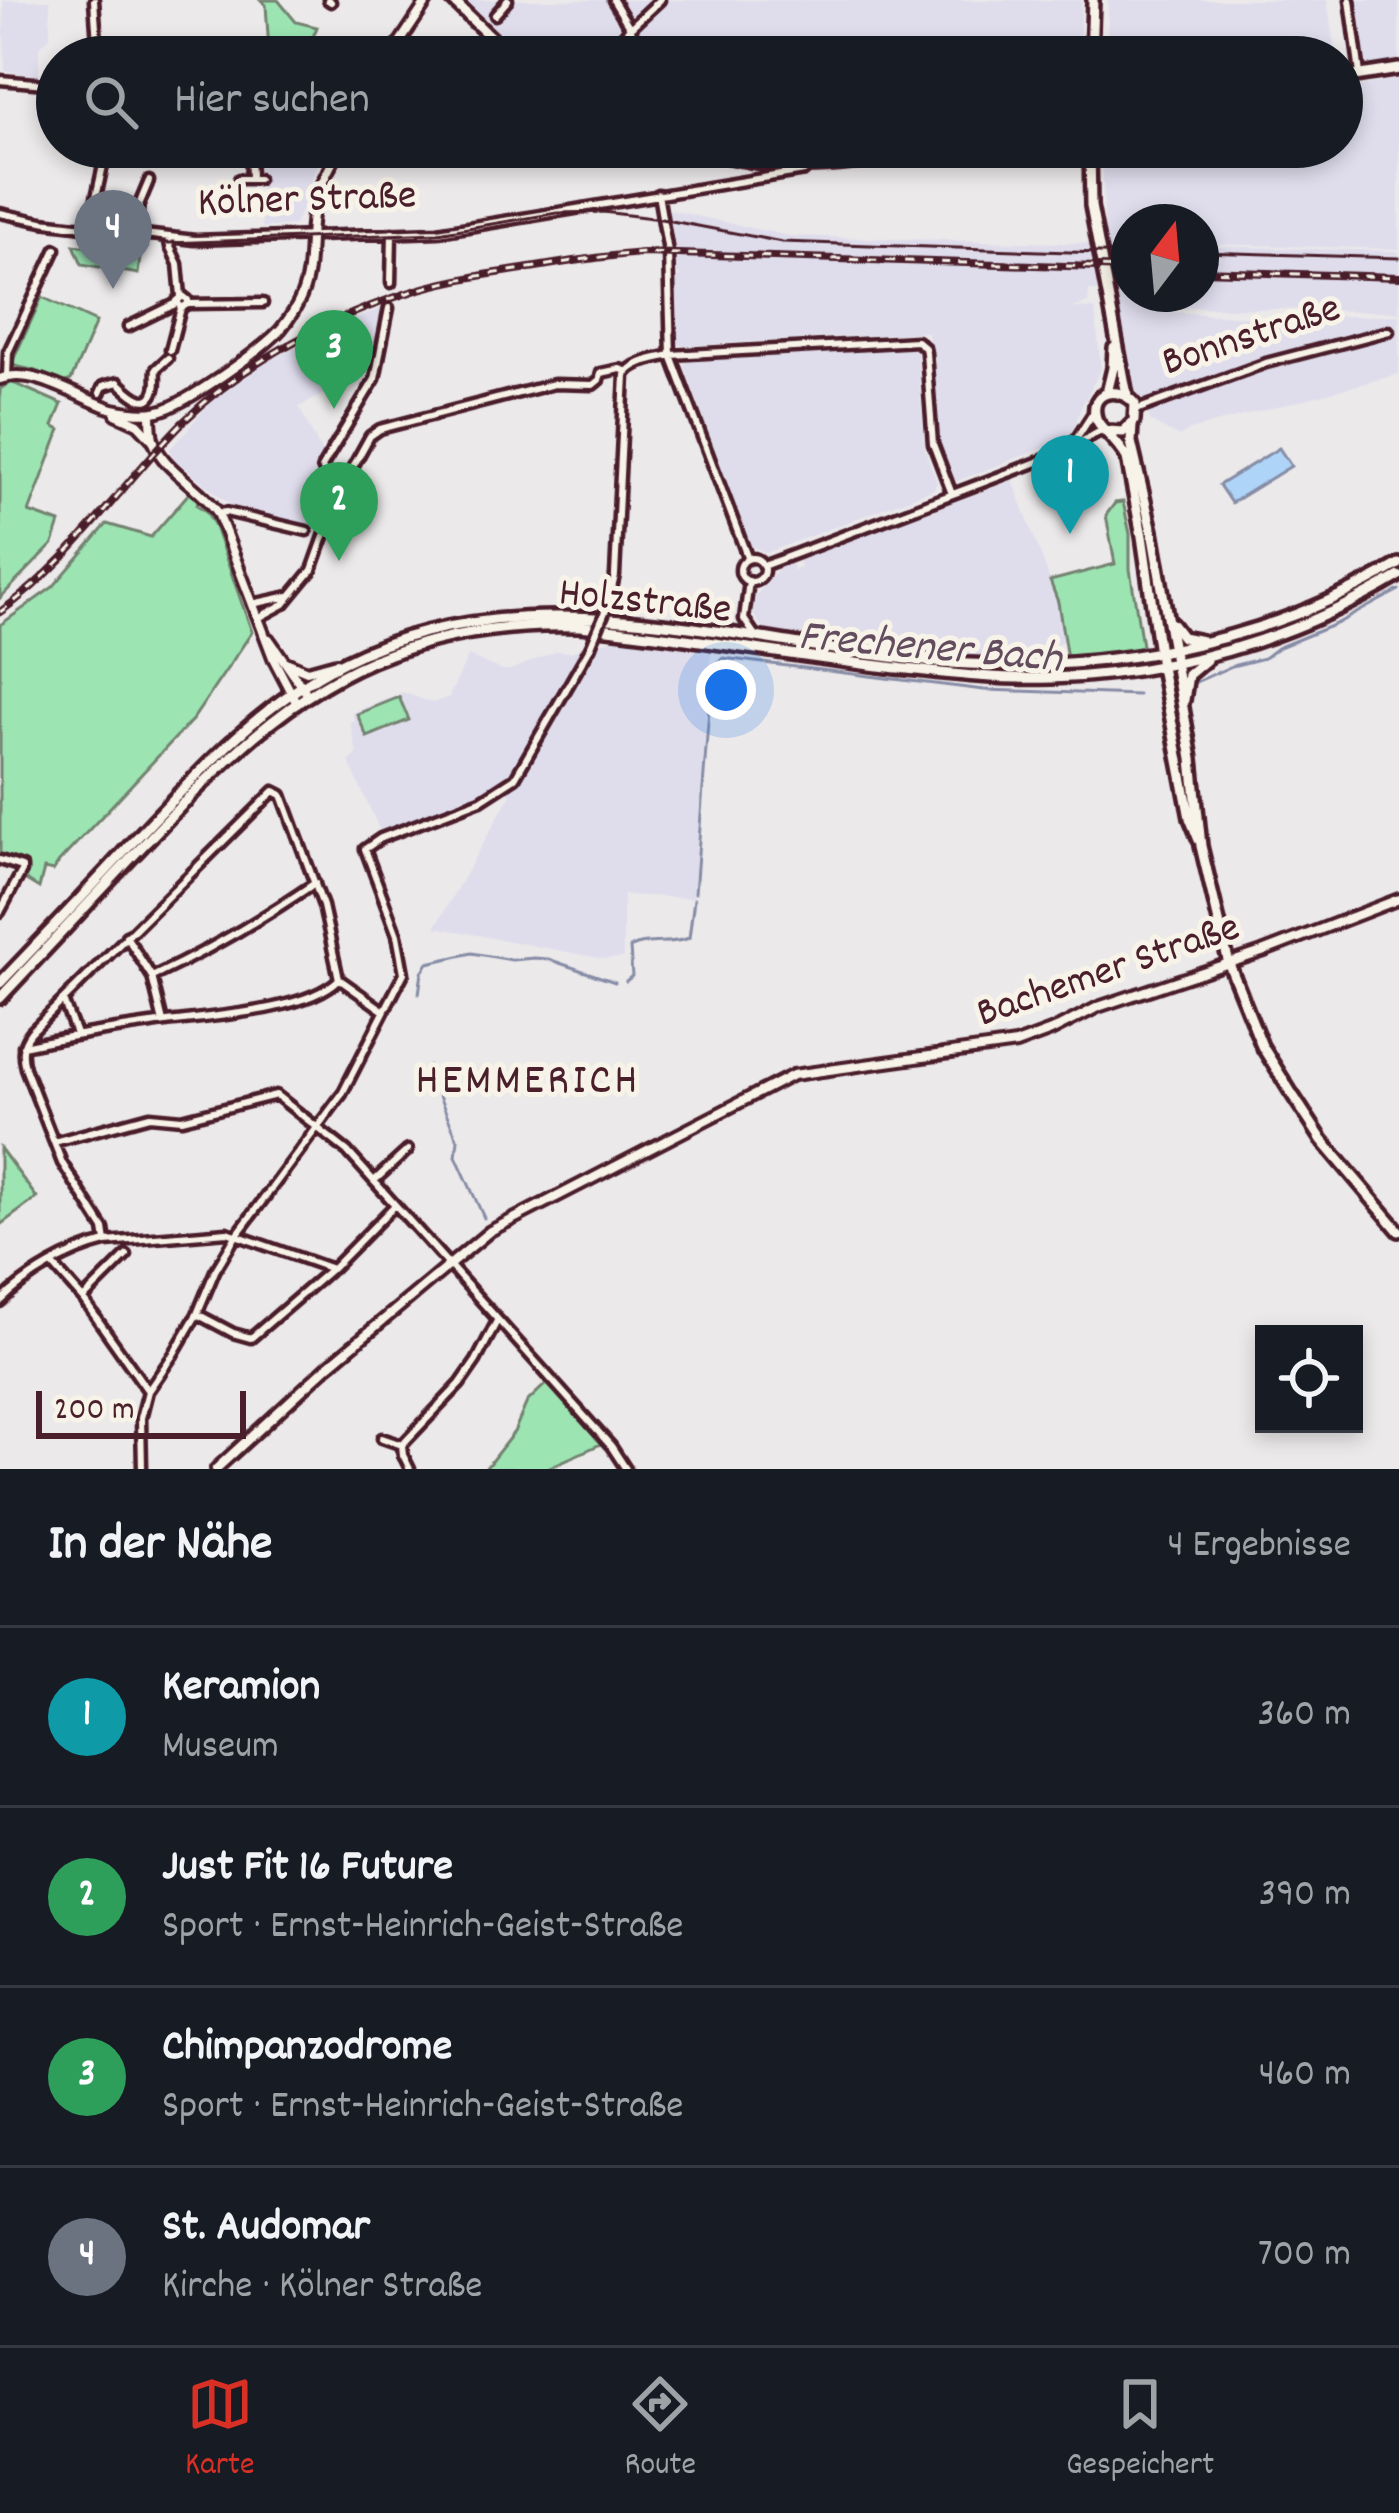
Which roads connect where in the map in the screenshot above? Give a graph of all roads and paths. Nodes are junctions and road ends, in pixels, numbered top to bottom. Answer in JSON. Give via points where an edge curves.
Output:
{"nodes":[{"id":1,"x":94,"y":0,"type":"edge"},
{"id":2,"x":428,"y":0,"type":"edge"},
{"id":3,"x":452,"y":0,"type":"edge"},
{"id":4,"x":508,"y":0,"type":"edge"},
{"id":5,"x":613,"y":0,"type":"edge"},
{"id":6,"x":660,"y":0,"type":"edge"},
{"id":7,"x":1093,"y":0,"type":"edge"},
{"id":8,"x":1351,"y":0,"type":"edge"},
{"id":9,"x":495,"y":15,"type":"dead end"},
{"id":10,"x":630,"y":28,"type":"junction"},
{"id":11,"x":97,"y":36,"type":"edge"},
{"id":12,"x":404,"y":36,"type":"edge"},
{"id":13,"x":489,"y":36,"type":"edge"},
{"id":14,"x":623,"y":36,"type":"edge"},
{"id":15,"x":634,"y":36,"type":"edge"},
{"id":16,"x":1092,"y":36,"type":"edge"},
{"id":17,"x":1355,"y":36,"type":"edge"},
{"id":18,"x":1399,"y":69,"type":"edge"},
{"id":19,"x":1363,"y":74,"type":"edge"},
{"id":20,"x":0,"y":80,"type":"edge"},
{"id":21,"x":36,"y":83,"type":"edge"},
{"id":22,"x":102,"y":168,"type":"edge"},
{"id":23,"x":253,"y":168,"type":"edge"},
{"id":24,"x":331,"y":168,"type":"edge"},
{"id":25,"x":1090,"y":168,"type":"edge"},
{"id":26,"x":803,"y":171,"type":"dead end"},
{"id":27,"x":239,"y":179,"type":"dead end"},
{"id":28,"x":149,"y":181,"type":"dead end"},
{"id":29,"x":658,"y":194,"type":"junction"},
{"id":30,"x":0,"y":213,"type":"edge"},
{"id":31,"x":90,"y":226,"type":"junction"},
{"id":32,"x":135,"y":232,"type":"junction"},
{"id":33,"x":392,"y":233,"type":"junction"},
{"id":34,"x":311,"y":235,"type":"junction"},
{"id":35,"x":168,"y":237,"type":"junction"},
{"id":36,"x":56,"y":249,"type":"dead end"},
{"id":37,"x":391,"y":283,"type":"dead end"},
{"id":38,"x":263,"y":302,"type":"dead end"},
{"id":39,"x":182,"y":303,"type":"junction"},
{"id":40,"x":389,"y":308,"type":"dead end"},
{"id":41,"x":128,"y":327,"type":"dead end"},
{"id":42,"x":1389,"y":331,"type":"dead end"},
{"id":43,"x":1114,"y":337,"type":"junction"},
{"id":44,"x":671,"y":355,"type":"junction"},
{"id":45,"x":625,"y":375,"type":"junction"},
{"id":46,"x":4,"y":377,"type":"edge"},
{"id":47,"x":100,"y":393,"type":"dead end"},
{"id":48,"x":1107,"y":393,"type":"junction"},
{"id":49,"x":1127,"y":395,"type":"junction"},
{"id":50,"x":93,"y":402,"type":"junction"},
{"id":51,"x":1095,"y":409,"type":"junction"},
{"id":52,"x":1136,"y":410,"type":"junction"},
{"id":53,"x":151,"y":413,"type":"junction"},
{"id":54,"x":1132,"y":425,"type":"junction"},
{"id":55,"x":1106,"y":430,"type":"junction"},
{"id":56,"x":153,"y":440,"type":"junction"},
{"id":57,"x":1071,"y":447,"type":"junction"},
{"id":58,"x":350,"y":474,"type":"junction"},
{"id":59,"x":336,"y":478,"type":"junction"},
{"id":60,"x":340,"y":492,"type":"junction"},
{"id":61,"x":952,"y":494,"type":"junction"},
{"id":62,"x":218,"y":513,"type":"junction"},
{"id":63,"x":307,"y":531,"type":"dead end"},
{"id":64,"x":748,"y":559,"type":"junction"},
{"id":65,"x":1399,"y":564,"type":"edge"},
{"id":66,"x":763,"y":566,"type":"junction"},
{"id":67,"x":1399,"y":576,"type":"edge"},
{"id":68,"x":749,"y":581,"type":"junction"},
{"id":69,"x":289,"y":596,"type":"junction"},
{"id":70,"x":252,"y":604,"type":"junction"},
{"id":71,"x":1166,"y":612,"type":"junction"},
{"id":72,"x":258,"y":618,"type":"junction"},
{"id":73,"x":744,"y":619,"type":"junction"},
{"id":74,"x":264,"y":634,"type":"junction"},
{"id":75,"x":722,"y":634,"type":"junction"},
{"id":76,"x":763,"y":640,"type":"junction"},
{"id":77,"x":1208,"y":642,"type":"junction"},
{"id":78,"x":1172,"y":651,"type":"junction"},
{"id":79,"x":1159,"y":654,"type":"junction"},
{"id":80,"x":1208,"y":658,"type":"junction"},
{"id":81,"x":286,"y":662,"type":"junction"},
{"id":82,"x":344,"y":662,"type":"junction"},
{"id":83,"x":1175,"y":664,"type":"junction"},
{"id":84,"x":1161,"y":668,"type":"junction"},
{"id":85,"x":306,"y":691,"type":"junction"},
{"id":86,"x":294,"y":699,"type":"junction"},
{"id":87,"x":1183,"y":706,"type":"junction"},
{"id":88,"x":1202,"y":846,"type":"junction"},
{"id":89,"x":0,"y":860,"type":"edge"},
{"id":90,"x":315,"y":883,"type":"junction"},
{"id":91,"x":1399,"y":899,"type":"edge"},
{"id":92,"x":0,"y":912,"type":"edge"},
{"id":93,"x":126,"y":936,"type":"junction"},
{"id":94,"x":1229,"y":964,"type":"junction"},
{"id":95,"x":152,"y":976,"type":"junction"},
{"id":96,"x":339,"y":979,"type":"junction"},
{"id":97,"x":0,"y":983,"type":"edge"},
{"id":98,"x":0,"y":998,"type":"edge"},
{"id":99,"x":63,"y":1000,"type":"junction"},
{"id":100,"x":385,"y":1011,"type":"junction"},
{"id":101,"x":164,"y":1022,"type":"junction"},
{"id":102,"x":76,"y":1034,"type":"junction"},
{"id":103,"x":23,"y":1046,"type":"junction"},
{"id":104,"x":319,"y":1129,"type":"junction"},
{"id":105,"x":54,"y":1142,"type":"junction"},
{"id":106,"x":408,"y":1150,"type":"dead end"},
{"id":107,"x":374,"y":1181,"type":"junction"},
{"id":108,"x":395,"y":1205,"type":"junction"},
{"id":109,"x":1399,"y":1232,"type":"edge"},
{"id":110,"x":236,"y":1236,"type":"junction"},
{"id":111,"x":106,"y":1242,"type":"junction"},
{"id":112,"x":128,"y":1255,"type":"dead end"},
{"id":113,"x":114,"y":1257,"type":"dead end"},
{"id":114,"x":448,"y":1264,"type":"junction"},
{"id":115,"x":53,"y":1265,"type":"junction"},
{"id":116,"x":113,"y":1268,"type":"junction"},
{"id":117,"x":332,"y":1269,"type":"junction"},
{"id":118,"x":83,"y":1299,"type":"junction"},
{"id":119,"x":0,"y":1302,"type":"edge"},
{"id":120,"x":197,"y":1314,"type":"junction"},
{"id":121,"x":497,"y":1321,"type":"junction"},
{"id":122,"x":148,"y":1391,"type":"junction"},
{"id":123,"x":382,"y":1438,"type":"dead end"},
{"id":124,"x":402,"y":1445,"type":"junction"},
{"id":125,"x":142,"y":1469,"type":"edge"},
{"id":126,"x":216,"y":1469,"type":"edge"},
{"id":127,"x":410,"y":1469,"type":"edge"},
{"id":128,"x":626,"y":1469,"type":"edge"}],
"edges":[{"from":1,"to":11,"type":"street"},
{"from":2,"to":12,"type":"street"},
{"from":3,"to":13,"type":"main road"},
{"from":4,"to":9,"type":"street"},
{"from":5,"to":10,"type":"street"},
{"from":6,"to":10,"type":"street"},
{"from":7,"to":16,"type":"main road"},
{"from":8,"to":17,"type":"street"},
{"from":10,"to":14,"type":"street"},
{"from":10,"to":15,"type":"street"},
{"from":18,"to":19,"type":"main road"},
{"from":20,"to":21,"type":"street"},
{"from":22,"to":31,"type":"street"},
{"from":23,"to":27,"type":"street","via":[[255,179]]},
{"from":24,"to":34,"type":"street"},
{"from":25,"to":43,"type":"main road","name":"Bonnstraße"},
{"from":26,"to":29,"type":"street","name":"Kölner Straße"},
{"from":28,"to":32,"type":"street","name":"Kölner Straße"},
{"from":29,"to":33,"type":"street","name":"Kölner Straße"},
{"from":29,"to":44,"type":"street"},
{"from":30,"to":31,"type":"street","name":"Kölner Straße"},
{"from":31,"to":32,"type":"street","name":"Kölner Straße"},
{"from":32,"to":35,"type":"street","name":"Kölner Straße"},
{"from":33,"to":34,"type":"street","name":"Kölner Straße"},
{"from":33,"to":37,"type":"street"},
{"from":34,"to":35,"type":"street","name":"Kölner Straße"},
{"from":34,"to":53,"type":"street","via":[[306,282],[283,327],[195,393]]},
{"from":35,"to":39,"type":"street","name":"Kölner Straße"},
{"from":36,"to":46,"type":"street"},
{"from":38,"to":39,"type":"street"},
{"from":39,"to":41,"type":"street"},
{"from":39,"to":47,"type":"street","name":"Kölner Straße","via":[[150,397],[133,398],[118,382]]},
{"from":40,"to":59,"type":"street","via":[[375,379],[322,467]]},
{"from":42,"to":52,"type":"street","name":"Bonnstraße","via":[[1266,363]]},
{"from":43,"to":48,"type":"main road","name":"Bonnstraße"},
{"from":43,"to":49,"type":"main road","name":"Bonnstraße"},
{"from":44,"to":45,"type":"street"},
{"from":44,"to":61,"type":"street","via":[[917,341],[926,353],[933,444]]},
{"from":44,"to":64,"type":"street"},
{"from":45,"to":58,"type":"street","via":[[601,373],[593,386],[554,384],[377,430]]},
{"from":45,"to":100,"type":"street","bridge":true,"via":[[615,575],[590,649],[515,778],[364,849],[403,959]]},
{"from":46,"to":50,"type":"street","via":[[27,375]]},
{"from":48,"to":49,"type":"main road"},
{"from":48,"to":51,"type":"main road"},
{"from":49,"to":52,"type":"main road"},
{"from":50,"to":53,"type":"street"},
{"from":50,"to":56,"type":"street","via":[[133,420]]},
{"from":51,"to":55,"type":"main road"},
{"from":51,"to":57,"type":"street"},
{"from":52,"to":54,"type":"main road"},
{"from":53,"to":56,"type":"street"},
{"from":54,"to":55,"type":"main road"},
{"from":54,"to":71,"type":"main road","name":"Bonnstraße"},
{"from":55,"to":57,"type":"street"},
{"from":55,"to":79,"type":"main road","via":[[1122,447],[1132,479]]},
{"from":56,"to":62,"type":"street"},
{"from":57,"to":61,"type":"street"},
{"from":58,"to":59,"type":"street"},
{"from":58,"to":60,"type":"street","via":[[354,487]]},
{"from":59,"to":60,"type":"street"},
{"from":60,"to":69,"type":"street","via":[[313,570]]},
{"from":61,"to":66,"type":"street"},
{"from":62,"to":63,"type":"street"},
{"from":62,"to":70,"type":"street"},
{"from":64,"to":66,"type":"street"},
{"from":64,"to":68,"type":"street","via":[[740,572]]},
{"from":65,"to":77,"type":"main road","name":"Holzstraße","via":[[1298,613]]},
{"from":66,"to":68,"type":"street","via":[[761,577]]},
{"from":67,"to":80,"type":"main road","name":"Holzstraße","via":[[1280,635]]},
{"from":68,"to":73,"type":"street"},
{"from":69,"to":70,"type":"street"},
{"from":69,"to":72,"type":"street"},
{"from":70,"to":72,"type":"street"},
{"from":71,"to":77,"type":"main road","via":[[1182,637]]},
{"from":71,"to":78,"type":"main road","name":"Bonnstraße"},
{"from":72,"to":74,"type":"street"},
{"from":73,"to":75,"type":"street"},
{"from":73,"to":76,"type":"street"},
{"from":74,"to":81,"type":"street"},
{"from":74,"to":86,"type":"street"},
{"from":75,"to":76,"type":"main road","name":"Holzstraße"},
{"from":75,"to":82,"type":"main road","name":"Holzstraße","via":[[577,615],[497,618]]},
{"from":76,"to":79,"type":"main road","name":"Holzstraße","via":[[987,665]]},
{"from":77,"to":78,"type":"main road","name":"Holzstraße"},
{"from":78,"to":79,"type":"main road","name":"Holzstraße"},
{"from":78,"to":83,"type":"main road","name":"Bonnstraße"},
{"from":79,"to":84,"type":"main road"},
{"from":80,"to":83,"type":"main road","name":"Holzstraße"},
{"from":80,"to":87,"type":"main road","via":[[1188,675]]},
{"from":81,"to":82,"type":"street","name":"Holzstraße","via":[[308,670]]},
{"from":81,"to":85,"type":"street"},
{"from":82,"to":85,"type":"main road","name":"Holzstraße"},
{"from":83,"to":84,"type":"main road","name":"Holzstraße"},
{"from":83,"to":87,"type":"main road","name":"Bonnstraße"},
{"from":84,"to":85,"type":"main road","name":"Holzstraße","via":[[1052,678],[965,675],[539,625],[447,637]]},
{"from":84,"to":88,"type":"main road"},
{"from":85,"to":86,"type":"main road","name":"Holzstraße"},
{"from":86,"to":97,"type":"main road","name":"Holzstraße","via":[[205,766]]},
{"from":86,"to":98,"type":"main road","name":"Holzstraße"},
{"from":87,"to":88,"type":"main road","name":"Bonnstraße"},
{"from":88,"to":94,"type":"main road"},
{"from":89,"to":92,"type":"street","via":[[22,867]]},
{"from":90,"to":93,"type":"street","via":[[277,791]]},
{"from":90,"to":95,"type":"street"},
{"from":90,"to":96,"type":"street"},
{"from":91,"to":94,"type":"street","name":"Bachemer Straße"},
{"from":93,"to":95,"type":"street"},
{"from":93,"to":99,"type":"street"},
{"from":94,"to":109,"type":"main road","via":[[1290,1091]]},
{"from":94,"to":114,"type":"street","name":"Bachemer Straße","via":[[1116,1000],[1016,1044],[793,1075],[490,1231]]},
{"from":95,"to":101,"type":"street"},
{"from":96,"to":100,"type":"street"},
{"from":96,"to":101,"type":"street","via":[[324,992],[253,1011]]},
{"from":99,"to":102,"type":"street"},
{"from":99,"to":103,"type":"street"},
{"from":100,"to":104,"type":"street"},
{"from":101,"to":102,"type":"street"},
{"from":102,"to":103,"type":"street"},
{"from":103,"to":105,"type":"street"},
{"from":104,"to":105,"type":"street","via":[[272,1095]]},
{"from":104,"to":107,"type":"street"},
{"from":104,"to":110,"type":"street"},
{"from":105,"to":111,"type":"street"},
{"from":106,"to":107,"type":"street"},
{"from":107,"to":108,"type":"street"},
{"from":108,"to":114,"type":"street"},
{"from":108,"to":117,"type":"street"},
{"from":110,"to":111,"type":"street"},
{"from":110,"to":117,"type":"street"},
{"from":110,"to":120,"type":"street"},
{"from":111,"to":115,"type":"street"},
{"from":112,"to":116,"type":"street"},
{"from":113,"to":116,"type":"street"},
{"from":114,"to":121,"type":"street"},
{"from":114,"to":126,"type":"street","name":"Bachemer Straße"},
{"from":115,"to":118,"type":"street"},
{"from":115,"to":119,"type":"street"},
{"from":116,"to":118,"type":"street"},
{"from":117,"to":120,"type":"street","via":[[251,1338]]},
{"from":118,"to":122,"type":"street"},
{"from":120,"to":122,"type":"street"},
{"from":121,"to":124,"type":"street","via":[[460,1384]]},
{"from":121,"to":128,"type":"street"},
{"from":122,"to":125,"type":"street"},
{"from":123,"to":124,"type":"street"},
{"from":124,"to":127,"type":"street"}]}
